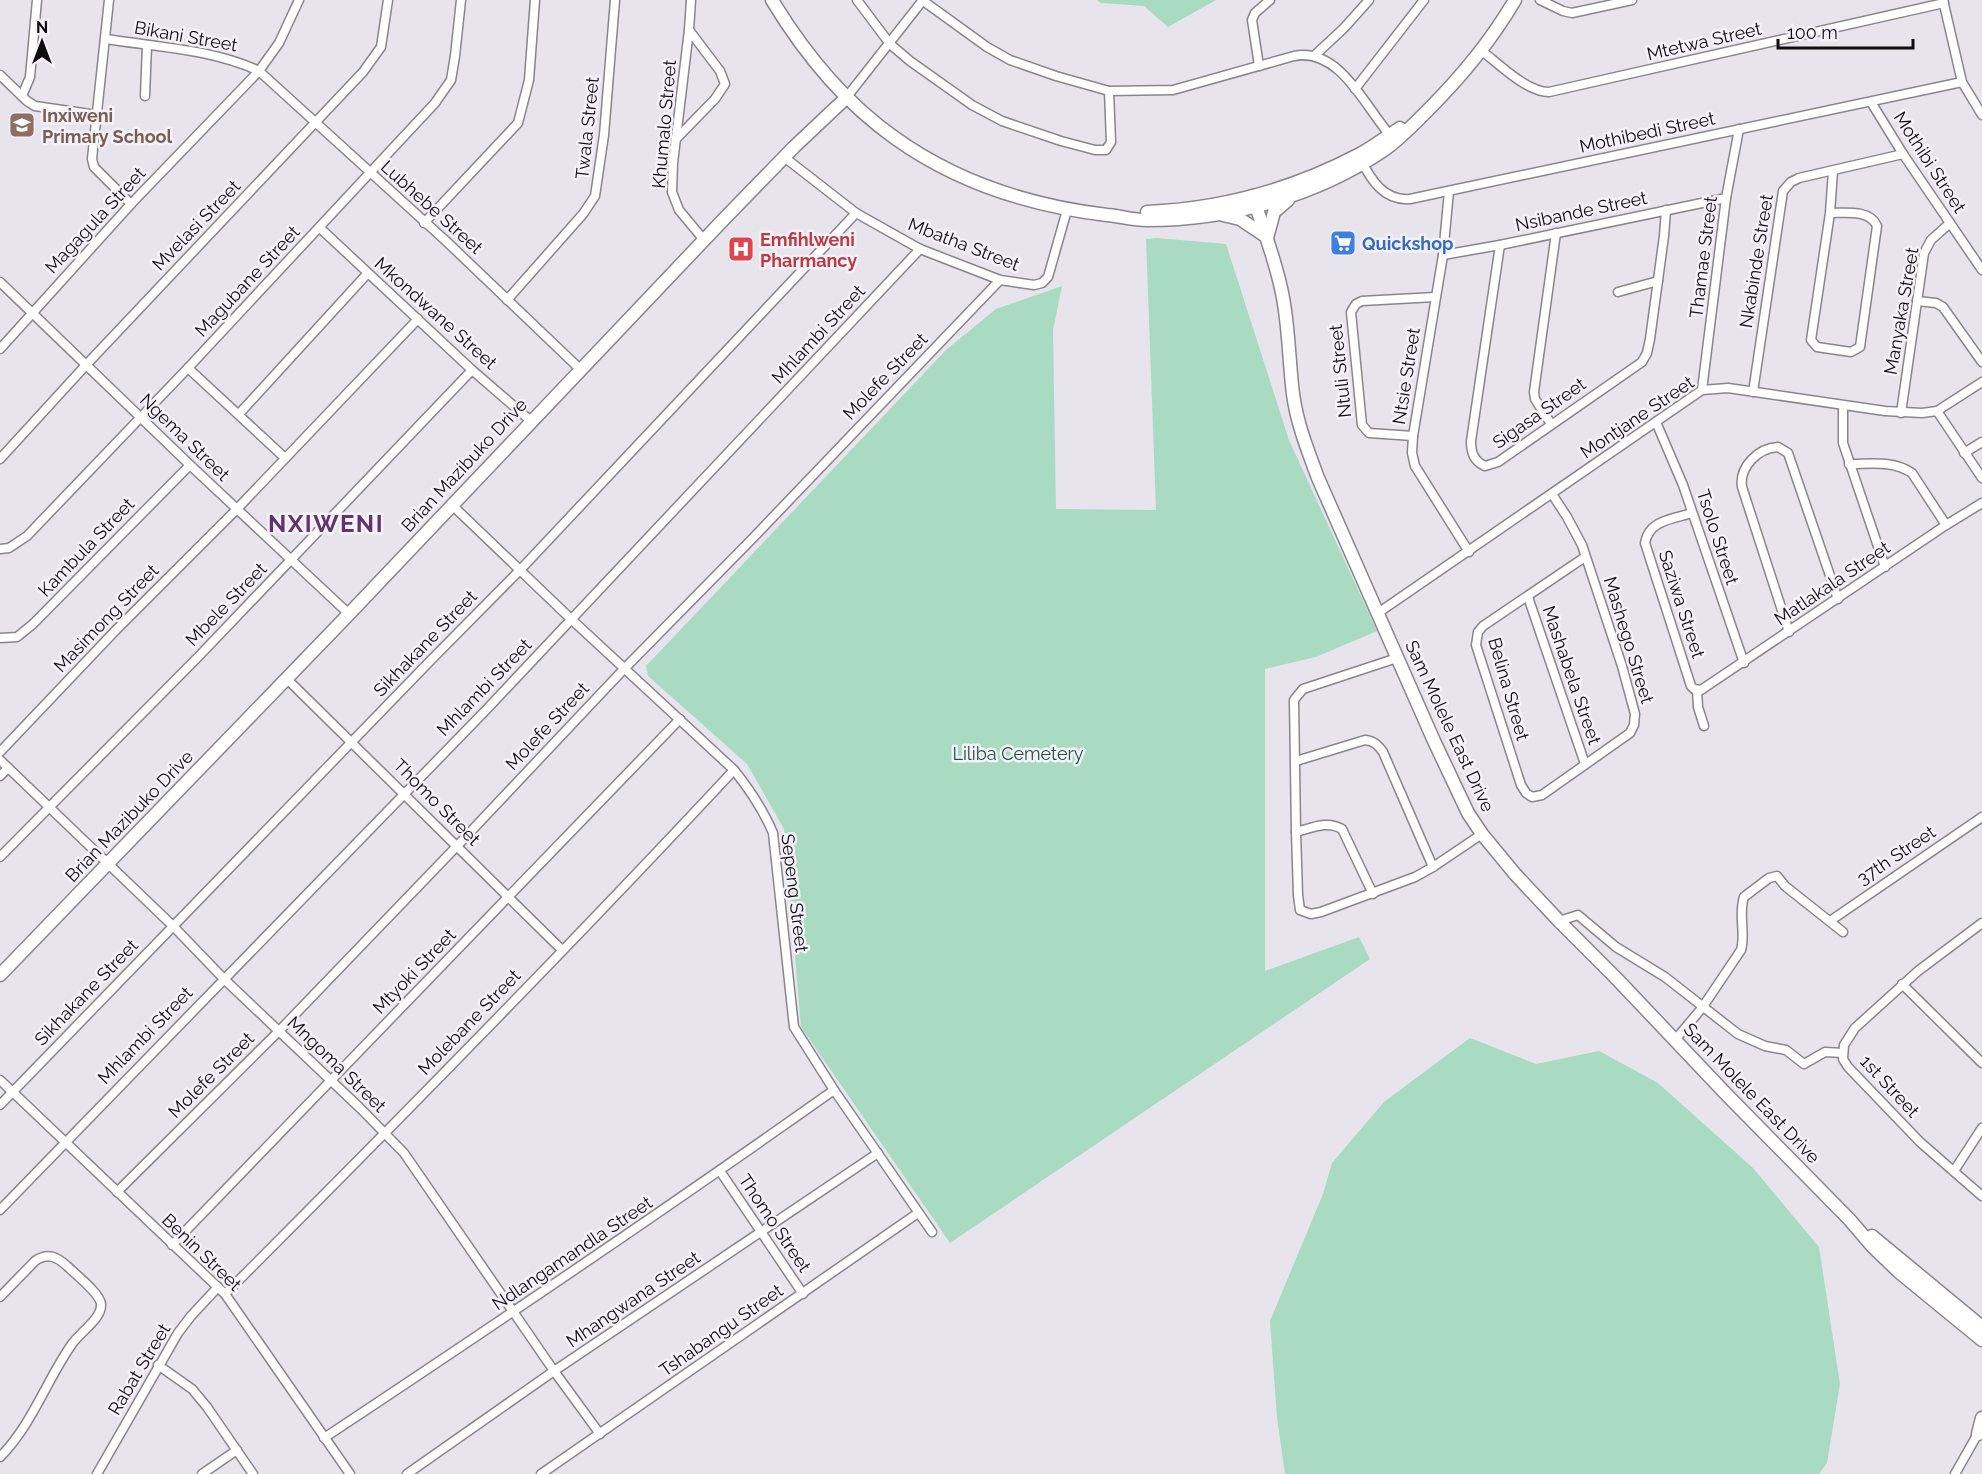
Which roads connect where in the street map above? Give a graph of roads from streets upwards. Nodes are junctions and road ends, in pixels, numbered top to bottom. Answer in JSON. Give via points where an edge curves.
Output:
{"nodes":[{"id":1,"x":37,"y":0,"type":"edge"},
{"id":2,"x":109,"y":0,"type":"edge"},
{"id":3,"x":299,"y":0,"type":"edge"},
{"id":4,"x":388,"y":0,"type":"edge"},
{"id":5,"x":461,"y":0,"type":"edge"},
{"id":6,"x":535,"y":0,"type":"edge"},
{"id":7,"x":615,"y":0,"type":"edge"},
{"id":8,"x":691,"y":0,"type":"edge"},
{"id":9,"x":772,"y":0,"type":"edge"},
{"id":10,"x":857,"y":0,"type":"edge"},
{"id":11,"x":922,"y":0,"type":"edge"},
{"id":12,"x":1270,"y":0,"type":"edge"},
{"id":13,"x":1369,"y":0,"type":"edge"},
{"id":14,"x":1424,"y":0,"type":"edge"},
{"id":15,"x":1515,"y":0,"type":"edge"},
{"id":16,"x":1540,"y":0,"type":"edge"},
{"id":17,"x":1632,"y":0,"type":"edge"},
{"id":18,"x":1944,"y":1,"type":"edge"},
{"id":19,"x":689,"y":30,"type":"junction"},
{"id":20,"x":106,"y":39,"type":"junction"},
{"id":21,"x":890,"y":44,"type":"junction"},
{"id":22,"x":147,"y":45,"type":"junction"},
{"id":23,"x":1482,"y":51,"type":"junction"},
{"id":24,"x":1314,"y":56,"type":"junction"},
{"id":25,"x":1259,"y":66,"type":"junction"},
{"id":26,"x":259,"y":71,"type":"junction"},
{"id":27,"x":0,"y":75,"type":"edge"},
{"id":28,"x":1962,"y":82,"type":"junction"},
{"id":29,"x":1355,"y":89,"type":"junction"},
{"id":30,"x":1110,"y":91,"type":"junction"},
{"id":31,"x":22,"y":96,"type":"junction"},
{"id":32,"x":145,"y":96,"type":"dead end"},
{"id":33,"x":846,"y":98,"type":"junction"},
{"id":34,"x":1871,"y":102,"type":"junction"},
{"id":35,"x":1425,"y":112,"type":"junction"},
{"id":36,"x":97,"y":115,"type":"junction"},
{"id":37,"x":1982,"y":115,"type":"edge"},
{"id":38,"x":315,"y":123,"type":"junction"},
{"id":39,"x":1739,"y":129,"type":"junction"},
{"id":40,"x":1390,"y":135,"type":"junction"},
{"id":41,"x":676,"y":139,"type":"junction"},
{"id":42,"x":1903,"y":154,"type":"junction"},
{"id":43,"x":784,"y":158,"type":"junction"},
{"id":44,"x":1361,"y":159,"type":"junction"},
{"id":45,"x":1833,"y":171,"type":"junction"},
{"id":46,"x":370,"y":173,"type":"junction"},
{"id":47,"x":1449,"y":191,"type":"junction"},
{"id":48,"x":1296,"y":193,"type":"junction"},
{"id":49,"x":1726,"y":198,"type":"junction"},
{"id":50,"x":1255,"y":201,"type":"junction"},
{"id":51,"x":131,"y":204,"type":"junction"},
{"id":52,"x":1067,"y":210,"type":"junction"},
{"id":53,"x":1666,"y":210,"type":"junction"},
{"id":54,"x":856,"y":213,"type":"junction"},
{"id":55,"x":1830,"y":213,"type":"junction"},
{"id":56,"x":1216,"y":214,"type":"junction"},
{"id":57,"x":1116,"y":216,"type":"junction"},
{"id":58,"x":424,"y":223,"type":"junction"},
{"id":59,"x":1950,"y":223,"type":"junction"},
{"id":60,"x":320,"y":228,"type":"junction"},
{"id":61,"x":1556,"y":233,"type":"junction"},
{"id":62,"x":1265,"y":239,"type":"junction"},
{"id":63,"x":705,"y":240,"type":"junction"},
{"id":64,"x":1500,"y":245,"type":"junction"},
{"id":65,"x":920,"y":249,"type":"junction"},
{"id":66,"x":1443,"y":255,"type":"junction"},
{"id":67,"x":1982,"y":270,"type":"edge"},
{"id":68,"x":367,"y":273,"type":"junction"},
{"id":69,"x":1000,"y":280,"type":"junction"},
{"id":70,"x":1658,"y":281,"type":"junction"},
{"id":71,"x":0,"y":282,"type":"edge"},
{"id":72,"x":1618,"y":292,"type":"dead end"},
{"id":73,"x":1435,"y":297,"type":"junction"},
{"id":74,"x":507,"y":300,"type":"junction"},
{"id":75,"x":1917,"y":301,"type":"junction"},
{"id":76,"x":32,"y":312,"type":"junction"},
{"id":77,"x":418,"y":319,"type":"junction"},
{"id":78,"x":0,"y":349,"type":"edge"},
{"id":79,"x":1982,"y":362,"type":"edge"},
{"id":80,"x":86,"y":365,"type":"junction"},
{"id":81,"x":188,"y":368,"type":"junction"},
{"id":82,"x":472,"y":370,"type":"junction"},
{"id":83,"x":581,"y":370,"type":"junction"},
{"id":84,"x":1982,"y":382,"type":"edge"},
{"id":85,"x":1702,"y":390,"type":"junction"},
{"id":86,"x":1753,"y":392,"type":"junction"},
{"id":87,"x":1843,"y":406,"type":"junction"},
{"id":88,"x":1937,"y":411,"type":"junction"},
{"id":89,"x":1901,"y":413,"type":"junction"},
{"id":90,"x":239,"y":414,"type":"junction"},
{"id":91,"x":141,"y":417,"type":"junction"},
{"id":92,"x":531,"y":421,"type":"junction"},
{"id":93,"x":1656,"y":422,"type":"junction"},
{"id":94,"x":1551,"y":424,"type":"junction"},
{"id":95,"x":1413,"y":436,"type":"junction"},
{"id":96,"x":1982,"y":442,"type":"edge"},
{"id":97,"x":1964,"y":453,"type":"junction"},
{"id":98,"x":285,"y":458,"type":"junction"},
{"id":99,"x":0,"y":459,"type":"edge"},
{"id":100,"x":1849,"y":464,"type":"junction"},
{"id":101,"x":190,"y":465,"type":"junction"},
{"id":102,"x":1982,"y":478,"type":"edge"},
{"id":103,"x":1552,"y":494,"type":"junction"},
{"id":104,"x":1982,"y":503,"type":"edge"},
{"id":105,"x":452,"y":505,"type":"junction"},
{"id":106,"x":236,"y":510,"type":"junction"},
{"id":107,"x":1692,"y":513,"type":"junction"},
{"id":108,"x":1946,"y":525,"type":"junction"},
{"id":109,"x":0,"y":549,"type":"edge"},
{"id":110,"x":1469,"y":552,"type":"junction"},
{"id":111,"x":1585,"y":557,"type":"junction"},
{"id":112,"x":291,"y":560,"type":"junction"},
{"id":113,"x":1885,"y":567,"type":"junction"},
{"id":114,"x":521,"y":569,"type":"junction"},
{"id":115,"x":1528,"y":597,"type":"junction"},
{"id":116,"x":1838,"y":599,"type":"junction"},
{"id":117,"x":1378,"y":613,"type":"junction"},
{"id":118,"x":349,"y":614,"type":"junction"},
{"id":119,"x":571,"y":619,"type":"junction"},
{"id":120,"x":1789,"y":632,"type":"junction"},
{"id":121,"x":0,"y":638,"type":"edge"},
{"id":122,"x":1397,"y":658,"type":"junction"},
{"id":123,"x":1744,"y":663,"type":"junction"},
{"id":124,"x":624,"y":669,"type":"junction"},
{"id":125,"x":286,"y":678,"type":"junction"},
{"id":126,"x":1699,"y":690,"type":"junction"},
{"id":127,"x":680,"y":719,"type":"junction"},
{"id":128,"x":1704,"y":726,"type":"dead end"},
{"id":129,"x":352,"y":742,"type":"junction"},
{"id":130,"x":0,"y":752,"type":"edge"},
{"id":131,"x":0,"y":760,"type":"edge"},
{"id":132,"x":1296,"y":761,"type":"junction"},
{"id":133,"x":1585,"y":764,"type":"junction"},
{"id":134,"x":8,"y":768,"type":"junction"},
{"id":135,"x":734,"y":770,"type":"junction"},
{"id":136,"x":0,"y":776,"type":"edge"},
{"id":137,"x":405,"y":794,"type":"junction"},
{"id":138,"x":1542,"y":795,"type":"joint"},
{"id":139,"x":48,"y":807,"type":"junction"},
{"id":140,"x":1982,"y":817,"type":"edge"},
{"id":141,"x":1296,"y":832,"type":"junction"},
{"id":142,"x":1482,"y":834,"type":"junction"},
{"id":143,"x":458,"y":845,"type":"junction"},
{"id":144,"x":0,"y":857,"type":"edge"},
{"id":145,"x":108,"y":864,"type":"junction"},
{"id":146,"x":1433,"y":867,"type":"junction"},
{"id":147,"x":1373,"y":894,"type":"junction"},
{"id":148,"x":509,"y":897,"type":"junction"},
{"id":149,"x":1559,"y":921,"type":"junction"},
{"id":150,"x":1830,"y":921,"type":"junction"},
{"id":151,"x":1982,"y":923,"type":"edge"},
{"id":152,"x":173,"y":926,"type":"junction"},
{"id":153,"x":1843,"y":932,"type":"dead end"},
{"id":154,"x":562,"y":950,"type":"junction"},
{"id":155,"x":0,"y":975,"type":"edge"},
{"id":156,"x":224,"y":979,"type":"junction"},
{"id":157,"x":1902,"y":984,"type":"junction"},
{"id":158,"x":1702,"y":1008,"type":"junction"},
{"id":159,"x":279,"y":1031,"type":"junction"},
{"id":160,"x":1675,"y":1040,"type":"junction"},
{"id":161,"x":1843,"y":1053,"type":"junction"},
{"id":162,"x":1982,"y":1063,"type":"edge"},
{"id":163,"x":0,"y":1080,"type":"edge"},
{"id":164,"x":330,"y":1080,"type":"junction"},
{"id":165,"x":834,"y":1090,"type":"junction"},
{"id":166,"x":13,"y":1092,"type":"junction"},
{"id":167,"x":0,"y":1106,"type":"edge"},
{"id":168,"x":1982,"y":1128,"type":"edge"},
{"id":169,"x":385,"y":1134,"type":"junction"},
{"id":170,"x":67,"y":1143,"type":"junction"},
{"id":171,"x":878,"y":1153,"type":"junction"},
{"id":172,"x":720,"y":1171,"type":"junction"},
{"id":173,"x":1954,"y":1171,"type":"junction"},
{"id":174,"x":117,"y":1192,"type":"junction"},
{"id":175,"x":1982,"y":1196,"type":"edge"},
{"id":176,"x":0,"y":1210,"type":"edge"},
{"id":177,"x":918,"y":1213,"type":"junction"},
{"id":178,"x":1849,"y":1219,"type":"junction"},
{"id":179,"x":932,"y":1232,"type":"dead end"},
{"id":180,"x":761,"y":1233,"type":"junction"},
{"id":181,"x":172,"y":1245,"type":"junction"},
{"id":182,"x":221,"y":1291,"type":"junction"},
{"id":183,"x":803,"y":1294,"type":"junction"},
{"id":184,"x":0,"y":1297,"type":"edge"},
{"id":185,"x":514,"y":1312,"type":"junction"},
{"id":186,"x":1982,"y":1327,"type":"edge"},
{"id":187,"x":1982,"y":1340,"type":"edge"},
{"id":188,"x":158,"y":1365,"type":"junction"},
{"id":189,"x":555,"y":1371,"type":"junction"},
{"id":190,"x":1982,"y":1418,"type":"edge"},
{"id":191,"x":1981,"y":1429,"type":"edge"},
{"id":192,"x":600,"y":1434,"type":"junction"},
{"id":193,"x":324,"y":1438,"type":"junction"},
{"id":194,"x":237,"y":1450,"type":"junction"},
{"id":195,"x":0,"y":1457,"type":"edge"},
{"id":196,"x":97,"y":1474,"type":"edge"},
{"id":197,"x":202,"y":1474,"type":"edge"},
{"id":198,"x":253,"y":1474,"type":"edge"},
{"id":199,"x":350,"y":1474,"type":"edge"},
{"id":200,"x":407,"y":1474,"type":"edge"},
{"id":201,"x":541,"y":1474,"type":"edge"},
{"id":202,"x":1955,"y":1474,"type":"edge"}],
"edges":[{"from":1,"to":31,"type":"street","via":[[30,77]]},
{"from":2,"to":20,"type":"street"},
{"from":3,"to":26,"type":"street","name":"Magagula Street","via":[[287,29]]},
{"from":4,"to":38,"type":"street","name":"Mvelasi Street","via":[[383,37],[375,57]]},
{"from":5,"to":46,"type":"street","name":"Magubane Street","via":[[454,68],[447,87]]},
{"from":6,"to":58,"type":"street","via":[[529,80],[518,123]]},
{"from":7,"to":74,"type":"street","name":"Twala Street","via":[[596,196]]},
{"from":8,"to":19,"type":"street","name":"Khumalo Street"},
{"from":9,"to":33,"type":"street","via":[[808,54]]},
{"from":10,"to":21,"type":"street"},
{"from":11,"to":21,"type":"street","name":"Brian Mazibuko Drive"},
{"from":11,"to":30,"type":"street","via":[[1010,60]]},
{"from":12,"to":25,"type":"street","via":[[1252,20]]},
{"from":13,"to":24,"type":"street"},
{"from":14,"to":29,"type":"street"},
{"from":15,"to":23,"type":"street"},
{"from":16,"to":17,"type":"street","via":[[1572,13]]},
{"from":18,"to":23,"type":"street","name":"Mtetwa Street","via":[[1549,92],[1526,85]]},
{"from":18,"to":28,"type":"street"},
{"from":19,"to":41,"type":"street","name":"Khumalo Street"},
{"from":19,"to":41,"type":"street","via":[[720,71],[725,84]]},
{"from":20,"to":22,"type":"street","name":"Bikani Street"},
{"from":20,"to":36,"type":"street"},
{"from":21,"to":30,"type":"street","via":[[988,114],[1095,150],[1106,150],[1111,142]]},
{"from":21,"to":33,"type":"street","name":"Brian Mazibuko Drive"},
{"from":22,"to":26,"type":"street","name":"Bikani Street","via":[[230,60]]},
{"from":22,"to":32,"type":"street"},
{"from":23,"to":35,"type":"street"},
{"from":24,"to":25,"type":"street","via":[[1303,54]]},
{"from":24,"to":29,"type":"street","via":[[1334,67]]},
{"from":25,"to":30,"type":"street","via":[[1173,90]]},
{"from":26,"to":38,"type":"street","name":"Lubhebe Street"},
{"from":26,"to":51,"type":"street","name":"Magagula Street"},
{"from":27,"to":31,"type":"street"},
{"from":28,"to":34,"type":"street","name":"Mothibedi Street"},
{"from":28,"to":37,"type":"street"},
{"from":29,"to":40,"type":"street"},
{"from":31,"to":36,"type":"street","via":[[35,106]]},
{"from":33,"to":43,"type":"street","name":"Brian Mazibuko Drive"},
{"from":33,"to":52,"type":"street","via":[[895,138],[953,173],[1003,194]]},
{"from":34,"to":39,"type":"street","name":"Mothibedi Street"},
{"from":34,"to":42,"type":"street","name":"Mothibi Street"},
{"from":35,"to":40,"type":"street"},
{"from":35,"to":44,"type":"street","via":[[1402,136]]},
{"from":36,"to":51,"type":"street","via":[[94,167]]},
{"from":38,"to":46,"type":"street","name":"Lubhebe Street"},
{"from":38,"to":80,"type":"street","name":"Mvelasi Street"},
{"from":39,"to":47,"type":"street","name":"Mothibedi Street"},
{"from":39,"to":49,"type":"street","name":"Thamae Street"},
{"from":40,"to":44,"type":"street"},
{"from":41,"to":63,"type":"street","name":"Khumalo Street","via":[[674,200]]},
{"from":42,"to":45,"type":"street","name":"Nkabinde Street"},
{"from":42,"to":59,"type":"street","name":"Mothibi Street"},
{"from":43,"to":54,"type":"street","name":"Mbatha Street"},
{"from":43,"to":63,"type":"street","name":"Brian Mazibuko Drive"},
{"from":44,"to":47,"type":"street","name":"Mothibedi Street","via":[[1374,183],[1391,197],[1401,200]]},
{"from":44,"to":48,"type":"street"},
{"from":44,"to":50,"type":"street"},
{"from":45,"to":55,"type":"street"},
{"from":45,"to":86,"type":"street","name":"Nkabinde Street","via":[[1799,178],[1783,191]]},
{"from":46,"to":58,"type":"street","name":"Lubhebe Street"},
{"from":46,"to":60,"type":"street","name":"Magubane Street"},
{"from":47,"to":66,"type":"street","name":"Ntsie Street"},
{"from":48,"to":50,"type":"street"},
{"from":48,"to":62,"type":"street","via":[[1274,212]]},
{"from":49,"to":53,"type":"street","name":"Nsibande Street"},
{"from":49,"to":85,"type":"street","name":"Thamae Street"},
{"from":50,"to":56,"type":"street"},
{"from":50,"to":57,"type":"street"},
{"from":50,"to":62,"type":"street","name":"Sam Molele East Drive"},
{"from":51,"to":76,"type":"street","name":"Magagula Street"},
{"from":52,"to":57,"type":"street"},
{"from":52,"to":69,"type":"street","name":"Mbatha Street","via":[[1050,272],[1042,283]]},
{"from":53,"to":61,"type":"street","name":"Nsibande Street"},
{"from":53,"to":70,"type":"street","name":"Sigasa Street"},
{"from":54,"to":65,"type":"street","name":"Mbatha Street"},
{"from":54,"to":114,"type":"street","name":"Sikhakane Street"},
{"from":55,"to":55,"type":"street","via":[[1811,340],[1817,347],[1851,352],[1860,347],[1877,226],[1868,216]]},
{"from":56,"to":57,"type":"street","via":[[1146,220]]},
{"from":56,"to":62,"type":"street","via":[[1240,219]]},
{"from":58,"to":74,"type":"street","name":"Lubhebe Street"},
{"from":59,"to":67,"type":"street","name":"Mothibi Street"},
{"from":59,"to":75,"type":"street","name":"Manyaka Street","via":[[1927,245]]},
{"from":60,"to":68,"type":"street","name":"Mkondwane Street"},
{"from":60,"to":81,"type":"street","name":"Magubane Street"},
{"from":61,"to":64,"type":"street","name":"Nsibande Street"},
{"from":61,"to":94,"type":"street","via":[[1534,392]]},
{"from":62,"to":117,"type":"street","name":"Sam Molele East Drive","via":[[1284,301],[1297,417],[1318,478]]},
{"from":63,"to":83,"type":"street","name":"Brian Mazibuko Drive"},
{"from":64,"to":66,"type":"street","name":"Nsibande Street"},
{"from":64,"to":94,"type":"street","name":"Sigasa Street","via":[[1472,455],[1485,466],[1492,465]]},
{"from":65,"to":69,"type":"street","name":"Mbatha Street"},
{"from":65,"to":119,"type":"street","name":"Mhlambi Street"},
{"from":66,"to":73,"type":"street","name":"Ntsie Street"},
{"from":68,"to":77,"type":"street","name":"Mkondwane Street"},
{"from":68,"to":90,"type":"street"},
{"from":69,"to":124,"type":"street","name":"Molefe Street"},
{"from":70,"to":72,"type":"street"},
{"from":70,"to":94,"type":"street","name":"Sigasa Street","via":[[1650,339],[1642,363]]},
{"from":71,"to":76,"type":"street","name":"Ngema Street"},
{"from":73,"to":95,"type":"street","name":"Ntsie Street"},
{"from":73,"to":95,"type":"street","name":"Ntuli Street","via":[[1362,302],[1351,312],[1362,425],[1370,434]]},
{"from":74,"to":83,"type":"street","name":"Lubhebe Street"},
{"from":75,"to":79,"type":"street","via":[[1943,307]]},
{"from":75,"to":89,"type":"street","name":"Manyaka Street"},
{"from":76,"to":78,"type":"street","name":"Magagula Street"},
{"from":76,"to":80,"type":"street","name":"Ngema Street"},
{"from":77,"to":82,"type":"street","name":"Mkondwane Street"},
{"from":77,"to":98,"type":"street","name":"Masimong Street"},
{"from":80,"to":91,"type":"street","name":"Ngema Street"},
{"from":80,"to":99,"type":"street","name":"Mvelasi Street"},
{"from":81,"to":90,"type":"street"},
{"from":81,"to":91,"type":"street","name":"Magubane Street"},
{"from":82,"to":92,"type":"street","name":"Mkondwane Street"},
{"from":82,"to":112,"type":"street","name":"Mbele Street"},
{"from":83,"to":92,"type":"street","name":"Brian Mazibuko Drive"},
{"from":84,"to":88,"type":"street","name":"Montjane Street"},
{"from":85,"to":86,"type":"street","name":"Montjane Street","via":[[1728,388]]},
{"from":85,"to":93,"type":"street","name":"Montjane Street"},
{"from":86,"to":87,"type":"street","name":"Montjane Street"},
{"from":87,"to":89,"type":"street","name":"Montjane Street"},
{"from":87,"to":100,"type":"street","via":[[1843,443]]},
{"from":88,"to":89,"type":"street","name":"Montjane Street"},
{"from":88,"to":97,"type":"street"},
{"from":90,"to":98,"type":"street"},
{"from":91,"to":101,"type":"street","name":"Ngema Street"},
{"from":91,"to":109,"type":"street","name":"Magubane Street","via":[[27,536]]},
{"from":92,"to":105,"type":"street","name":"Brian Mazibuko Drive"},
{"from":93,"to":103,"type":"street","name":"Montjane Street"},
{"from":93,"to":107,"type":"street","name":"Tsolo Street"},
{"from":95,"to":110,"type":"street","name":"Ntsie Street","via":[[1415,466]]},
{"from":96,"to":97,"type":"street"},
{"from":97,"to":102,"type":"street"},
{"from":98,"to":106,"type":"street","name":"Masimong Street"},
{"from":100,"to":108,"type":"street","via":[[1905,468]]},
{"from":100,"to":113,"type":"street"},
{"from":101,"to":106,"type":"street","name":"Ngema Street"},
{"from":101,"to":121,"type":"street","name":"Kambula Street","via":[[22,634]]},
{"from":103,"to":110,"type":"street","name":"Montjane Street"},
{"from":103,"to":111,"type":"street","name":"Mashego Street","via":[[1576,533]]},
{"from":104,"to":108,"type":"street","name":"Matlakala Street"},
{"from":105,"to":114,"type":"street","name":"Sepeng Street"},
{"from":105,"to":118,"type":"street","name":"Brian Mazibuko Drive"},
{"from":106,"to":112,"type":"street","name":"Ngema Street"},
{"from":106,"to":130,"type":"street","name":"Masimong Street"},
{"from":107,"to":123,"type":"street","name":"Tsolo Street"},
{"from":107,"to":126,"type":"street","name":"Saziwa Street","via":[[1655,525],[1645,543],[1691,686]]},
{"from":108,"to":113,"type":"street","name":"Matlakala Street"},
{"from":110,"to":117,"type":"street","name":"Montjane Street"},
{"from":111,"to":115,"type":"street","name":"Belina Street"},
{"from":111,"to":133,"type":"street","name":"Mashego Street","via":[[1636,718],[1630,733]]},
{"from":112,"to":118,"type":"street","name":"Ngema Street"},
{"from":112,"to":139,"type":"street","name":"Mbele Street"},
{"from":113,"to":116,"type":"street","name":"Matlakala Street"},
{"from":114,"to":119,"type":"street","name":"Sepeng Street"},
{"from":114,"to":129,"type":"street","name":"Sikhakane Street"},
{"from":115,"to":133,"type":"street","name":"Mashabela Street"},
{"from":115,"to":138,"type":"street","name":"Belina Street","via":[[1483,626],[1476,645],[1521,785],[1532,798]]},
{"from":116,"to":120,"type":"street","name":"Matlakala Street"},
{"from":116,"to":120,"type":"street","via":[[1788,453],[1778,447],[1766,450],[1745,468],[1742,488]]},
{"from":117,"to":122,"type":"street","name":"Sam Molele East Drive"},
{"from":118,"to":125,"type":"street","name":"Brian Mazibuko Drive"},
{"from":119,"to":124,"type":"street","name":"Sepeng Street"},
{"from":119,"to":137,"type":"street","name":"Mhlambi Street"},
{"from":120,"to":123,"type":"street","name":"Matlakala Street"},
{"from":122,"to":132,"type":"street","via":[[1300,692],[1294,700]]},
{"from":122,"to":142,"type":"street","name":"Sam Molele East Drive","via":[[1468,813]]},
{"from":123,"to":126,"type":"street","name":"Matlakala Street"},
{"from":124,"to":127,"type":"street","name":"Sepeng Street"},
{"from":124,"to":143,"type":"street","name":"Molefe Street"},
{"from":125,"to":129,"type":"street","name":"Thomo Street"},
{"from":125,"to":145,"type":"street","name":"Brian Mazibuko Drive"},
{"from":126,"to":128,"type":"street","name":"Saziwa Street","via":[[1698,707]]},
{"from":127,"to":135,"type":"street","name":"Sepeng Street"},
{"from":127,"to":148,"type":"street","name":"Mtyoki Street"},
{"from":129,"to":137,"type":"street","name":"Thomo Street"},
{"from":129,"to":152,"type":"street","name":"Sikhakane Street"},
{"from":131,"to":134,"type":"street","name":"Mngoma Street"},
{"from":132,"to":141,"type":"street"},
{"from":132,"to":146,"type":"street","via":[[1372,741],[1383,752]]},
{"from":133,"to":138,"type":"street","name":"Mashego Street"},
{"from":134,"to":136,"type":"street"},
{"from":134,"to":139,"type":"street","name":"Mngoma Street"},
{"from":135,"to":154,"type":"street","name":"Molebane Street"},
{"from":135,"to":165,"type":"street","name":"Sepeng Street","via":[[763,810],[773,833],[794,1027]]},
{"from":137,"to":143,"type":"street","name":"Thomo Street"},
{"from":137,"to":156,"type":"street","name":"Mhlambi Street"},
{"from":139,"to":144,"type":"street","name":"Mbele Street"},
{"from":139,"to":145,"type":"street","name":"Mngoma Street"},
{"from":140,"to":150,"type":"street","name":"37th Street"},
{"from":141,"to":147,"type":"street","via":[[1328,824],[1342,829]]},
{"from":141,"to":147,"type":"street","via":[[1300,910],[1321,912]]},
{"from":142,"to":146,"type":"street"},
{"from":142,"to":149,"type":"street","name":"Sam Molele East Drive"},
{"from":143,"to":148,"type":"street","name":"Thomo Street"},
{"from":143,"to":159,"type":"street","name":"Molefe Street"},
{"from":145,"to":152,"type":"street","name":"Mngoma Street"},
{"from":145,"to":155,"type":"street","name":"Brian Mazibuko Drive"},
{"from":146,"to":147,"type":"street"},
{"from":148,"to":154,"type":"street","name":"Thomo Street"},
{"from":148,"to":164,"type":"street","name":"Mtyoki Street"},
{"from":149,"to":158,"type":"street","via":[[1578,915]]},
{"from":149,"to":160,"type":"street","name":"Sam Molele East Drive"},
{"from":150,"to":153,"type":"street"},
{"from":150,"to":158,"type":"street","via":[[1777,876],[1769,878],[1744,897],[1741,950]]},
{"from":151,"to":157,"type":"street","name":"1st Street"},
{"from":152,"to":156,"type":"street","name":"Mngoma Street"},
{"from":152,"to":166,"type":"street","name":"Sikhakane Street"},
{"from":154,"to":169,"type":"street","name":"Molebane Street"},
{"from":156,"to":159,"type":"street","name":"Mngoma Street"},
{"from":156,"to":170,"type":"street","name":"Mhlambi Street"},
{"from":157,"to":161,"type":"street","name":"1st Street","via":[[1855,1028],[1845,1040]]},
{"from":157,"to":162,"type":"street"},
{"from":158,"to":160,"type":"street"},
{"from":158,"to":161,"type":"street","via":[[1738,1034],[1764,1046],[1786,1050],[1802,1064],[1825,1053]]},
{"from":159,"to":164,"type":"street","name":"Mngoma Street"},
{"from":159,"to":174,"type":"street","name":"Molefe Street"},
{"from":160,"to":178,"type":"street","name":"Sam Molele East Drive"},
{"from":161,"to":173,"type":"street","name":"1st Street","via":[[1856,1076]]},
{"from":163,"to":166,"type":"street","name":"Benin Street"},
{"from":164,"to":169,"type":"street","name":"Mngoma Street"},
{"from":164,"to":181,"type":"street","name":"Mtyoki Street"},
{"from":165,"to":171,"type":"street","name":"Sepeng Street"},
{"from":165,"to":172,"type":"street","name":"Ndlangamandla Street"},
{"from":166,"to":167,"type":"street","name":"Sikhakane Street"},
{"from":166,"to":170,"type":"street","name":"Benin Street"},
{"from":168,"to":173,"type":"street"},
{"from":169,"to":182,"type":"street","name":"Molebane Street"},
{"from":169,"to":185,"type":"street","name":"Mngoma Street","via":[[419,1172]]},
{"from":170,"to":174,"type":"street","name":"Benin Street"},
{"from":170,"to":176,"type":"street","name":"Mhlambi Street"},
{"from":171,"to":177,"type":"street","name":"Sepeng Street"},
{"from":171,"to":180,"type":"street","name":"Mhangwana Street"},
{"from":172,"to":180,"type":"street","name":"Thomo Street"},
{"from":172,"to":185,"type":"street","name":"Ndlangamandla Street"},
{"from":173,"to":175,"type":"street","name":"1st Street"},
{"from":174,"to":181,"type":"street","name":"Benin Street"},
{"from":177,"to":179,"type":"street","name":"Sepeng Street"},
{"from":177,"to":183,"type":"street","name":"Tshabangu Street"},
{"from":178,"to":186,"type":"street","name":"Sam Molele East Drive"},
{"from":178,"to":187,"type":"street","name":"Sam Molele East Drive","via":[[1899,1272]]},
{"from":180,"to":183,"type":"street","name":"Thomo Street"},
{"from":180,"to":189,"type":"street","name":"Mhangwana Street"},
{"from":181,"to":182,"type":"street","name":"Benin Street"},
{"from":182,"to":188,"type":"street","name":"Rabat Street","via":[[191,1316]]},
{"from":182,"to":193,"type":"street","name":"Benin Street"},
{"from":183,"to":192,"type":"street","name":"Tshabangu Street"},
{"from":184,"to":195,"type":"street","via":[[35,1261],[50,1256],[69,1268],[101,1303],[96,1317],[66,1352],[23,1430]]},
{"from":185,"to":189,"type":"street","name":"Mngoma Street"},
{"from":185,"to":193,"type":"street","name":"Ndlangamandla Street"},
{"from":188,"to":194,"type":"street","via":[[192,1389]]},
{"from":188,"to":196,"type":"street","name":"Rabat Street"},
{"from":189,"to":192,"type":"street","name":"Mngoma Street"},
{"from":189,"to":200,"type":"street","name":"Mhangwana Street"},
{"from":190,"to":191,"type":"street"},
{"from":191,"to":202,"type":"street"},
{"from":192,"to":201,"type":"street","name":"Tshabangu Street"},
{"from":193,"to":199,"type":"street","name":"Benin Street"},
{"from":194,"to":197,"type":"street"},
{"from":194,"to":198,"type":"street"}]}
